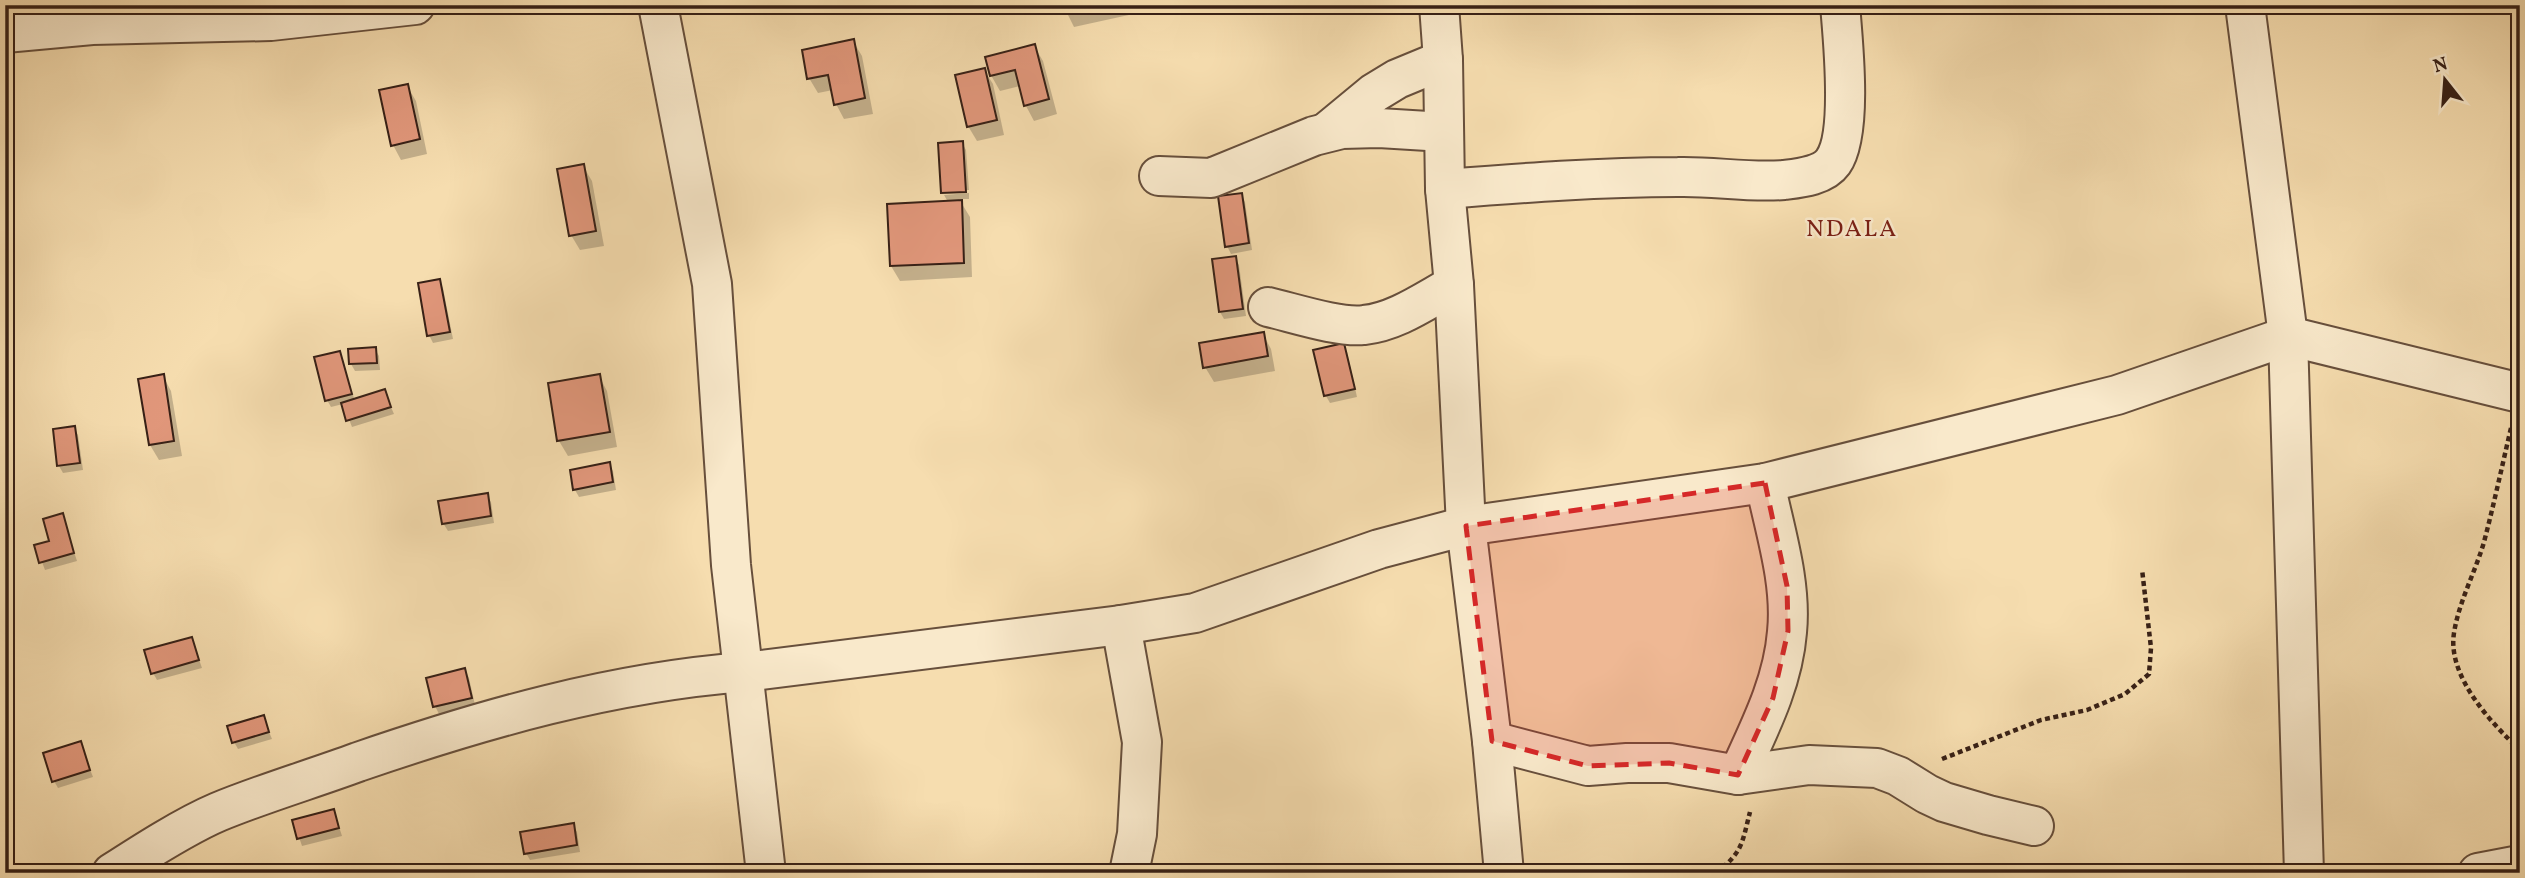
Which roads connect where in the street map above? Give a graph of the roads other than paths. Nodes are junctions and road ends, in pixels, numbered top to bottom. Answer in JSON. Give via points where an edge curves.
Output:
{"nodes":[{"id":1,"x":415,"y":5,"type":"edge"},
{"id":2,"x":658,"y":5,"type":"edge"},
{"id":3,"x":1439,"y":5,"type":"edge"},
{"id":4,"x":1840,"y":5,"type":"edge"},
{"id":5,"x":2245,"y":5,"type":"edge"},
{"id":6,"x":6,"y":23,"type":"edge"},
{"id":7,"x":1443,"y":60,"type":"junction"},
{"id":8,"x":1328,"y":131,"type":"junction"},
{"id":9,"x":1444,"y":132,"type":"junction"},
{"id":10,"x":1159,"y":176,"type":"dead end"},
{"id":11,"x":1445,"y":189,"type":"junction"},
{"id":12,"x":1454,"y":285,"type":"junction"},
{"id":13,"x":1268,"y":307,"type":"dead end"},
{"id":14,"x":2288,"y":336,"type":"junction"},
{"id":15,"x":2520,"y":393,"type":"edge"},
{"id":16,"x":1765,"y":483,"type":"junction"},
{"id":17,"x":1466,"y":526,"type":"junction"},
{"id":18,"x":1121,"y":625,"type":"junction"},
{"id":19,"x":745,"y":672,"type":"junction"},
{"id":20,"x":1492,"y":741,"type":"junction"},
{"id":21,"x":1738,"y":775,"type":"junction"},
{"id":22,"x":2034,"y":826,"type":"dead end"},
{"id":23,"x":2520,"y":865,"type":"edge"},
{"id":24,"x":113,"y":873,"type":"edge"},
{"id":25,"x":766,"y":873,"type":"edge"},
{"id":26,"x":1129,"y":873,"type":"edge"},
{"id":27,"x":1504,"y":873,"type":"edge"},
{"id":28,"x":2304,"y":873,"type":"edge"},
{"id":29,"x":2478,"y":873,"type":"edge"}],
"edges":[{"from":1,"to":6,"type":"street","via":[[271,20]]},
{"from":2,"to":19,"type":"street","via":[[712,284],[731,565]]},
{"from":3,"to":7,"type":"street"},
{"from":4,"to":11,"type":"street","via":[[1843,132],[1838,153],[1822,170],[1782,180],[1593,178]]},
{"from":5,"to":14,"type":"street"},
{"from":7,"to":8,"type":"street","via":[[1396,79]]},
{"from":7,"to":9,"type":"street"},
{"from":8,"to":9,"type":"street"},
{"from":8,"to":10,"type":"street","via":[[1211,178]]},
{"from":9,"to":11,"type":"street"},
{"from":11,"to":12,"type":"street"},
{"from":12,"to":13,"type":"street","via":[[1400,314],[1363,326]]},
{"from":12,"to":17,"type":"street"},
{"from":14,"to":15,"type":"street"},
{"from":14,"to":16,"type":"street","via":[[2117,395]]},
{"from":14,"to":28,"type":"street"},
{"from":16,"to":17,"type":"street"},
{"from":16,"to":21,"type":"street","via":[[1787,586],[1787,631],[1773,698]]},
{"from":17,"to":18,"type":"street","via":[[1379,549],[1195,613]]},
{"from":17,"to":20,"type":"street"},
{"from":18,"to":19,"type":"street"},
{"from":18,"to":26,"type":"street","via":[[1142,742],[1137,834]]},
{"from":19,"to":24,"type":"street","via":[[630,686],[438,736],[217,813]]},
{"from":19,"to":25,"type":"street"},
{"from":20,"to":21,"type":"street","via":[[1588,766],[1650,762]]},
{"from":20,"to":27,"type":"street"},
{"from":21,"to":22,"type":"street","via":[[1809,765],[1877,768],[1944,802]]},
{"from":23,"to":29,"type":"street"}]}
